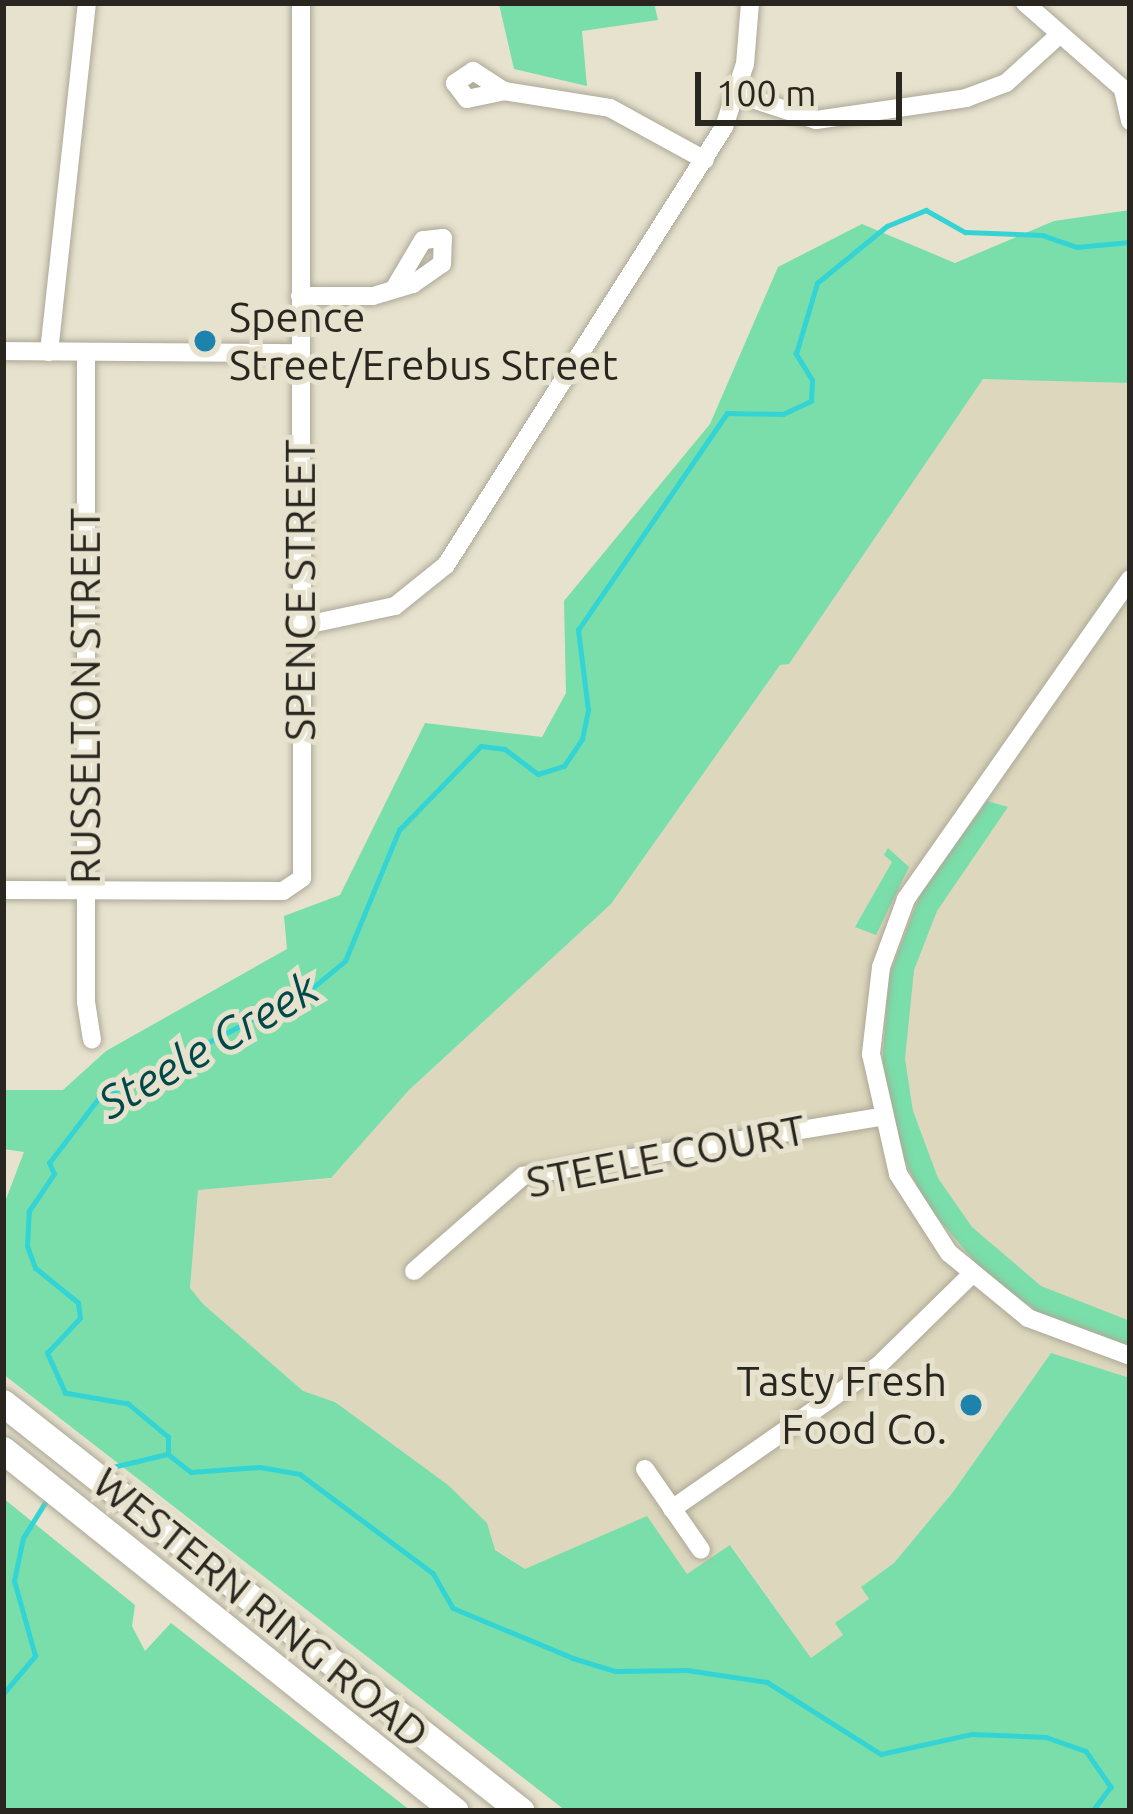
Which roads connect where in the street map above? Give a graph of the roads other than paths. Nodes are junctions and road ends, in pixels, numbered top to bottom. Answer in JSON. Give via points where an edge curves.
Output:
{"nodes":[{"id":1,"x":87,"y":3,"type":"edge"},
{"id":2,"x":301,"y":3,"type":"edge"},
{"id":3,"x":750,"y":3,"type":"edge"},
{"id":4,"x":1024,"y":3,"type":"edge"},
{"id":5,"x":1059,"y":35,"type":"junction"},
{"id":6,"x":504,"y":92,"type":"dead end"},
{"id":7,"x":1127,"y":93,"type":"edge"},
{"id":8,"x":736,"y":94,"type":"junction"},
{"id":9,"x":1130,"y":122,"type":"edge"},
{"id":10,"x":705,"y":160,"type":"junction"},
{"id":11,"x":394,"y":289,"type":"dead end"},
{"id":12,"x":300,"y":296,"type":"junction"},
{"id":13,"x":3,"y":351,"type":"edge"},
{"id":14,"x":49,"y":352,"type":"junction"},
{"id":15,"x":86,"y":352,"type":"junction"},
{"id":16,"x":299,"y":353,"type":"junction"},
{"id":17,"x":1130,"y":579,"type":"edge"},
{"id":18,"x":301,"y":626,"type":"junction"},
{"id":19,"x":85,"y":889,"type":"junction"},
{"id":20,"x":3,"y":890,"type":"edge"},
{"id":21,"x":92,"y":1040,"type":"dead end"},
{"id":22,"x":879,"y":1117,"type":"junction"},
{"id":23,"x":414,"y":1271,"type":"dead end"},
{"id":24,"x":971,"y":1275,"type":"junction"},
{"id":25,"x":1130,"y":1356,"type":"edge"},
{"id":26,"x":3,"y":1403,"type":"edge"},
{"id":27,"x":3,"y":1450,"type":"edge"},
{"id":28,"x":645,"y":1469,"type":"dead end"},
{"id":29,"x":672,"y":1509,"type":"junction"},
{"id":30,"x":701,"y":1550,"type":"dead end"},
{"id":31,"x":455,"y":1811,"type":"edge"},
{"id":32,"x":521,"y":1811,"type":"edge"}],
"edges":[{"from":1,"to":14,"type":"street"},
{"from":2,"to":12,"type":"street","name":"SPENCE STREET"},
{"from":3,"to":8,"type":"street"},
{"from":4,"to":5,"type":"street"},
{"from":5,"to":7,"type":"street"},
{"from":5,"to":8,"type":"street","via":[[1006,82],[966,98],[816,120]]},
{"from":6,"to":10,"type":"street","via":[[610,108]]},
{"from":7,"to":9,"type":"street"},
{"from":8,"to":10,"type":"street"},
{"from":10,"to":18,"type":"street","via":[[436,576],[380,612]]},
{"from":11,"to":12,"type":"street"},
{"from":12,"to":16,"type":"street","name":"SPENCE STREET"},
{"from":13,"to":14,"type":"street"},
{"from":14,"to":15,"type":"street"},
{"from":15,"to":16,"type":"street"},
{"from":15,"to":19,"type":"street","name":"RUSSELTON STREET"},
{"from":16,"to":18,"type":"street","name":"SPENCE STREET"},
{"from":17,"to":22,"type":"street","via":[[906,899],[874,997]]},
{"from":18,"to":19,"type":"street","name":"SPENCE STREET","via":[[296,887]]},
{"from":19,"to":20,"type":"street"},
{"from":19,"to":21,"type":"street","name":"RUSSELTON STREET"},
{"from":22,"to":23,"type":"street","name":"STEELE COURT","via":[[523,1176]]},
{"from":22,"to":24,"type":"street","via":[[912,1200]]},
{"from":24,"to":25,"type":"street","via":[[1028,1318]]},
{"from":24,"to":29,"type":"street","via":[[878,1366]]},
{"from":26,"to":32,"type":"highway","name":"WESTERN RING ROAD"},
{"from":27,"to":31,"type":"highway","name":"WESTERN RING ROAD"},
{"from":28,"to":29,"type":"street"},
{"from":29,"to":30,"type":"street"}]}
